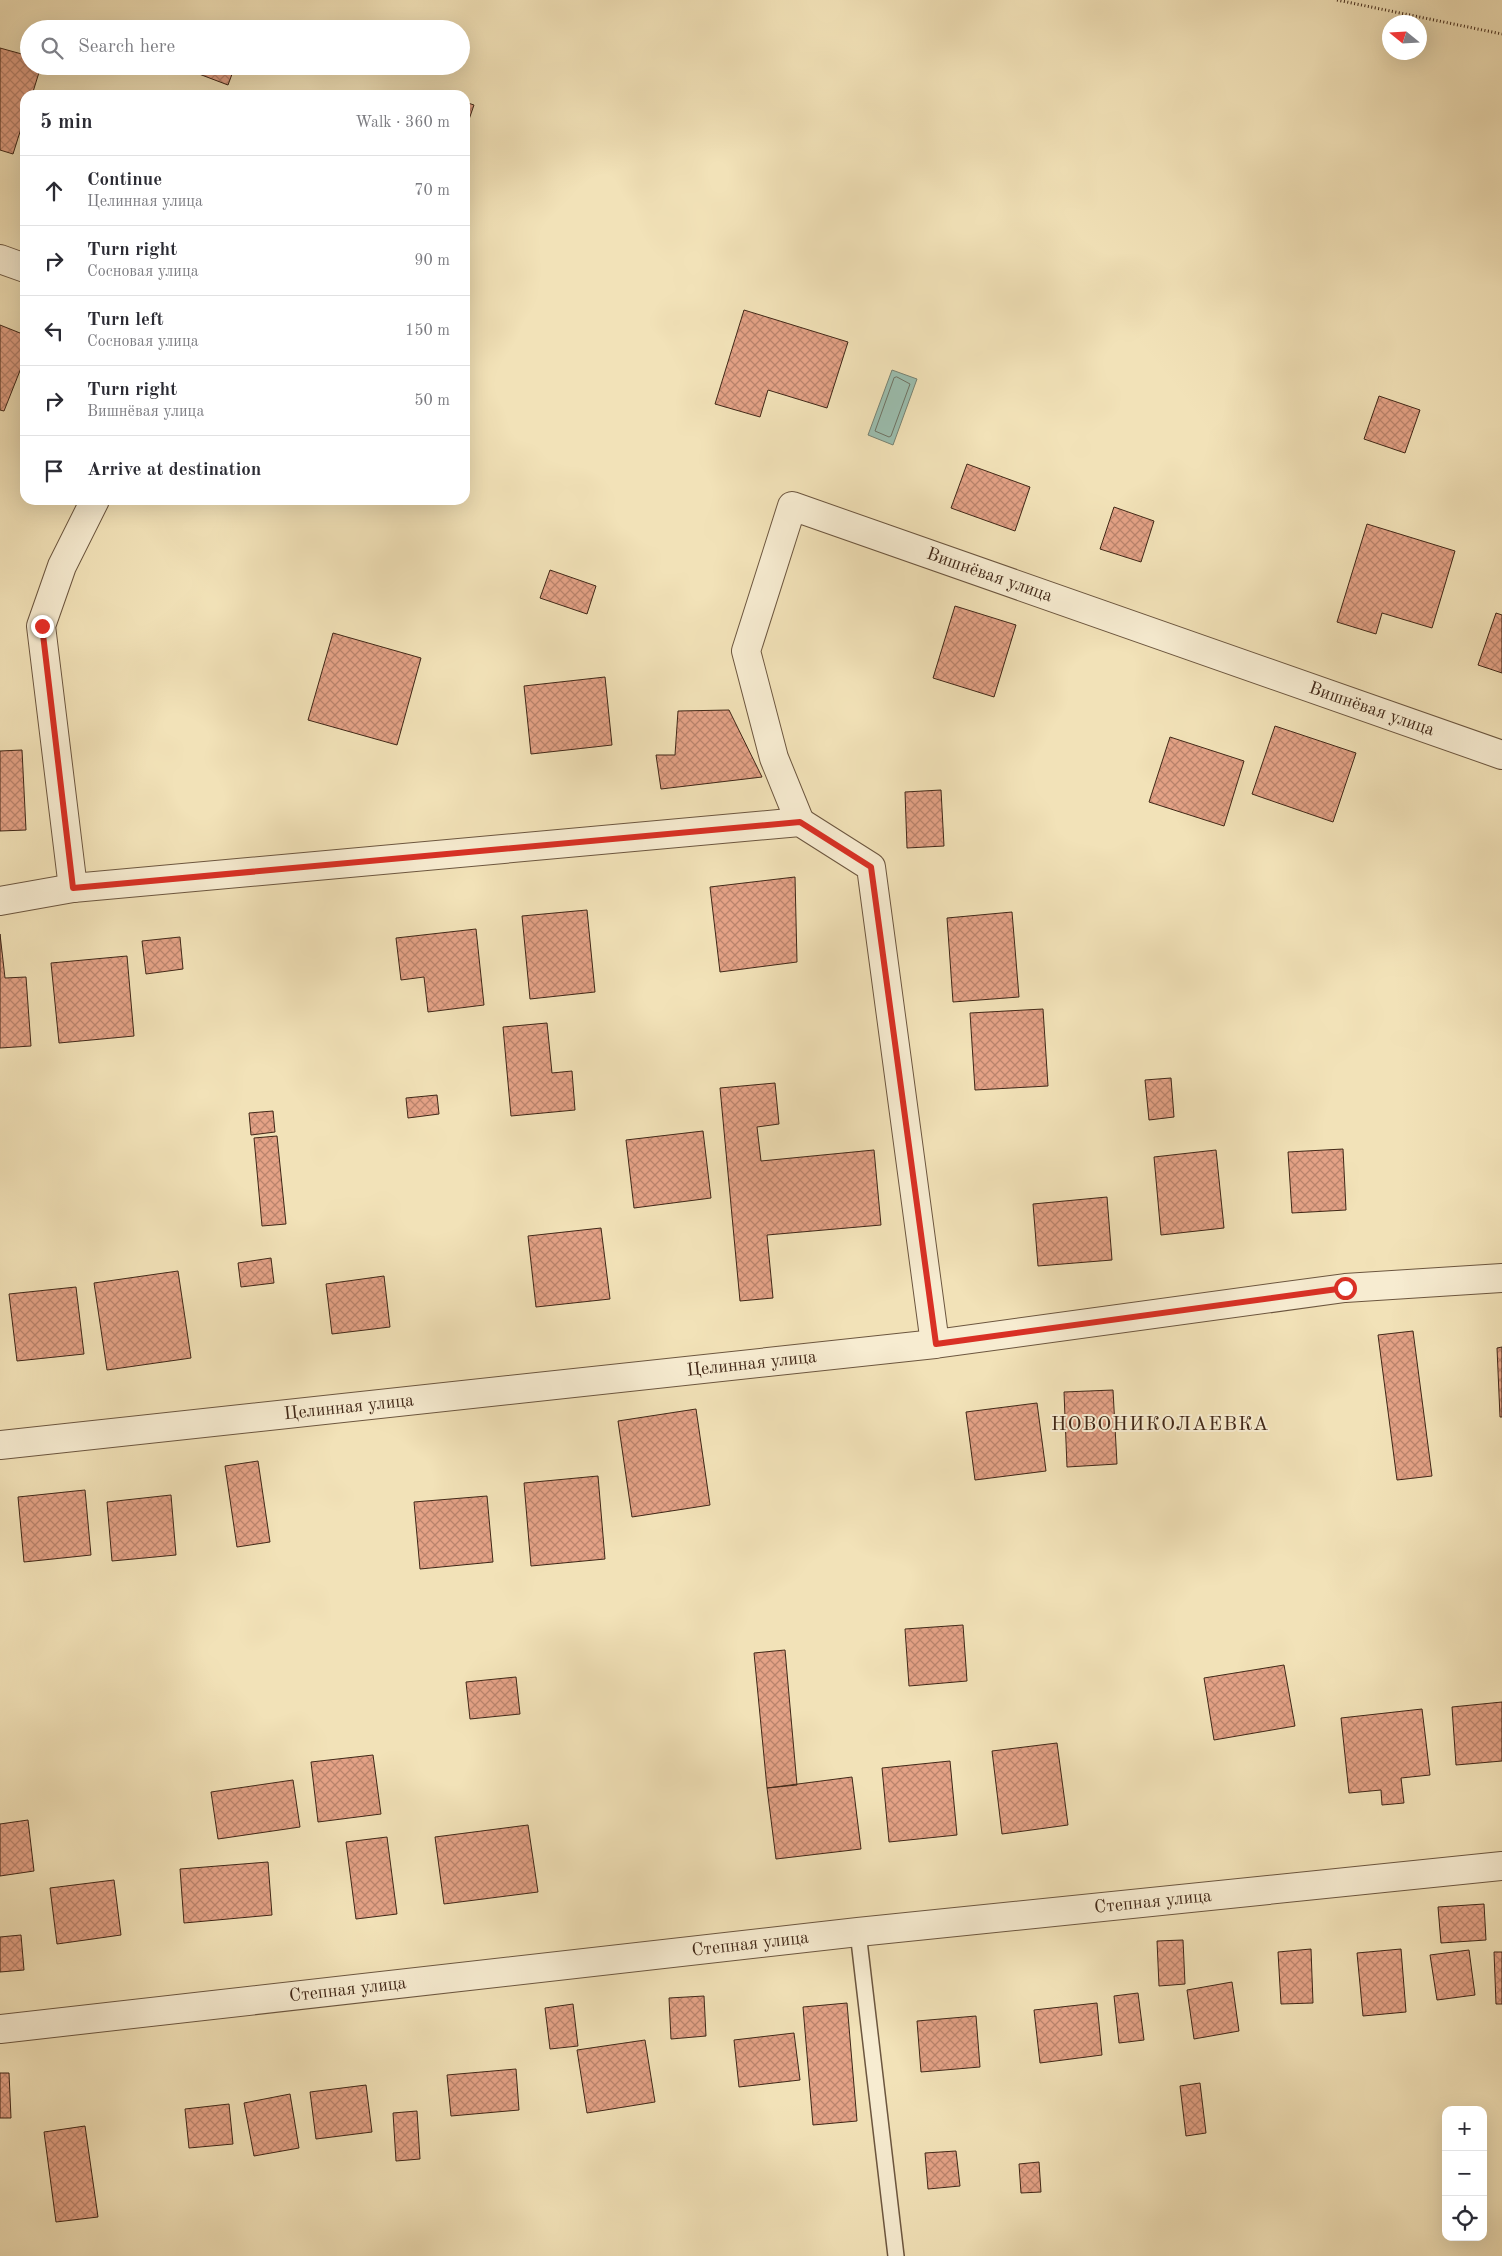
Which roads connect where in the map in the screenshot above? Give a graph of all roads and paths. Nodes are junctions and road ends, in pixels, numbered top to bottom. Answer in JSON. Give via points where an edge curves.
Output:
{"nodes":[{"id":1,"x":1337,"y":0,"type":"edge"},
{"id":2,"x":1502,"y":34,"type":"edge"},
{"id":3,"x":0,"y":259,"type":"edge"},
{"id":4,"x":20,"y":266,"type":"edge"},
{"id":5,"x":92,"y":505,"type":"edge"},
{"id":6,"x":1502,"y":754,"type":"edge"},
{"id":7,"x":800,"y":822,"type":"junction"},
{"id":8,"x":73,"y":888,"type":"junction"},
{"id":9,"x":0,"y":901,"type":"edge"},
{"id":10,"x":1502,"y":1278,"type":"edge"},
{"id":11,"x":936,"y":1344,"type":"junction"},
{"id":12,"x":0,"y":1445,"type":"edge"},
{"id":13,"x":1502,"y":1866,"type":"edge"},
{"id":14,"x":858,"y":1932,"type":"junction"},
{"id":15,"x":0,"y":2029,"type":"edge"},
{"id":16,"x":896,"y":2256,"type":"edge"}],
"edges":[{"from":1,"to":2,"type":"path"},
{"from":3,"to":4,"type":"street"},
{"from":5,"to":8,"type":"street","via":[[62,566],[42,626]]},
{"from":6,"to":7,"type":"street","name":"Вишнёвая улица","via":[[792,506],[746,651],[774,758]]},
{"from":7,"to":8,"type":"street"},
{"from":7,"to":11,"type":"street","via":[[871,867]]},
{"from":8,"to":9,"type":"street"},
{"from":10,"to":11,"type":"street","name":"Целинная улица","via":[[1345,1288]]},
{"from":11,"to":12,"type":"street","name":"Целинная улица"},
{"from":13,"to":14,"type":"street","name":"Степная улица"},
{"from":14,"to":15,"type":"street","name":"Степная улица"},
{"from":14,"to":16,"type":"lane"}]}
